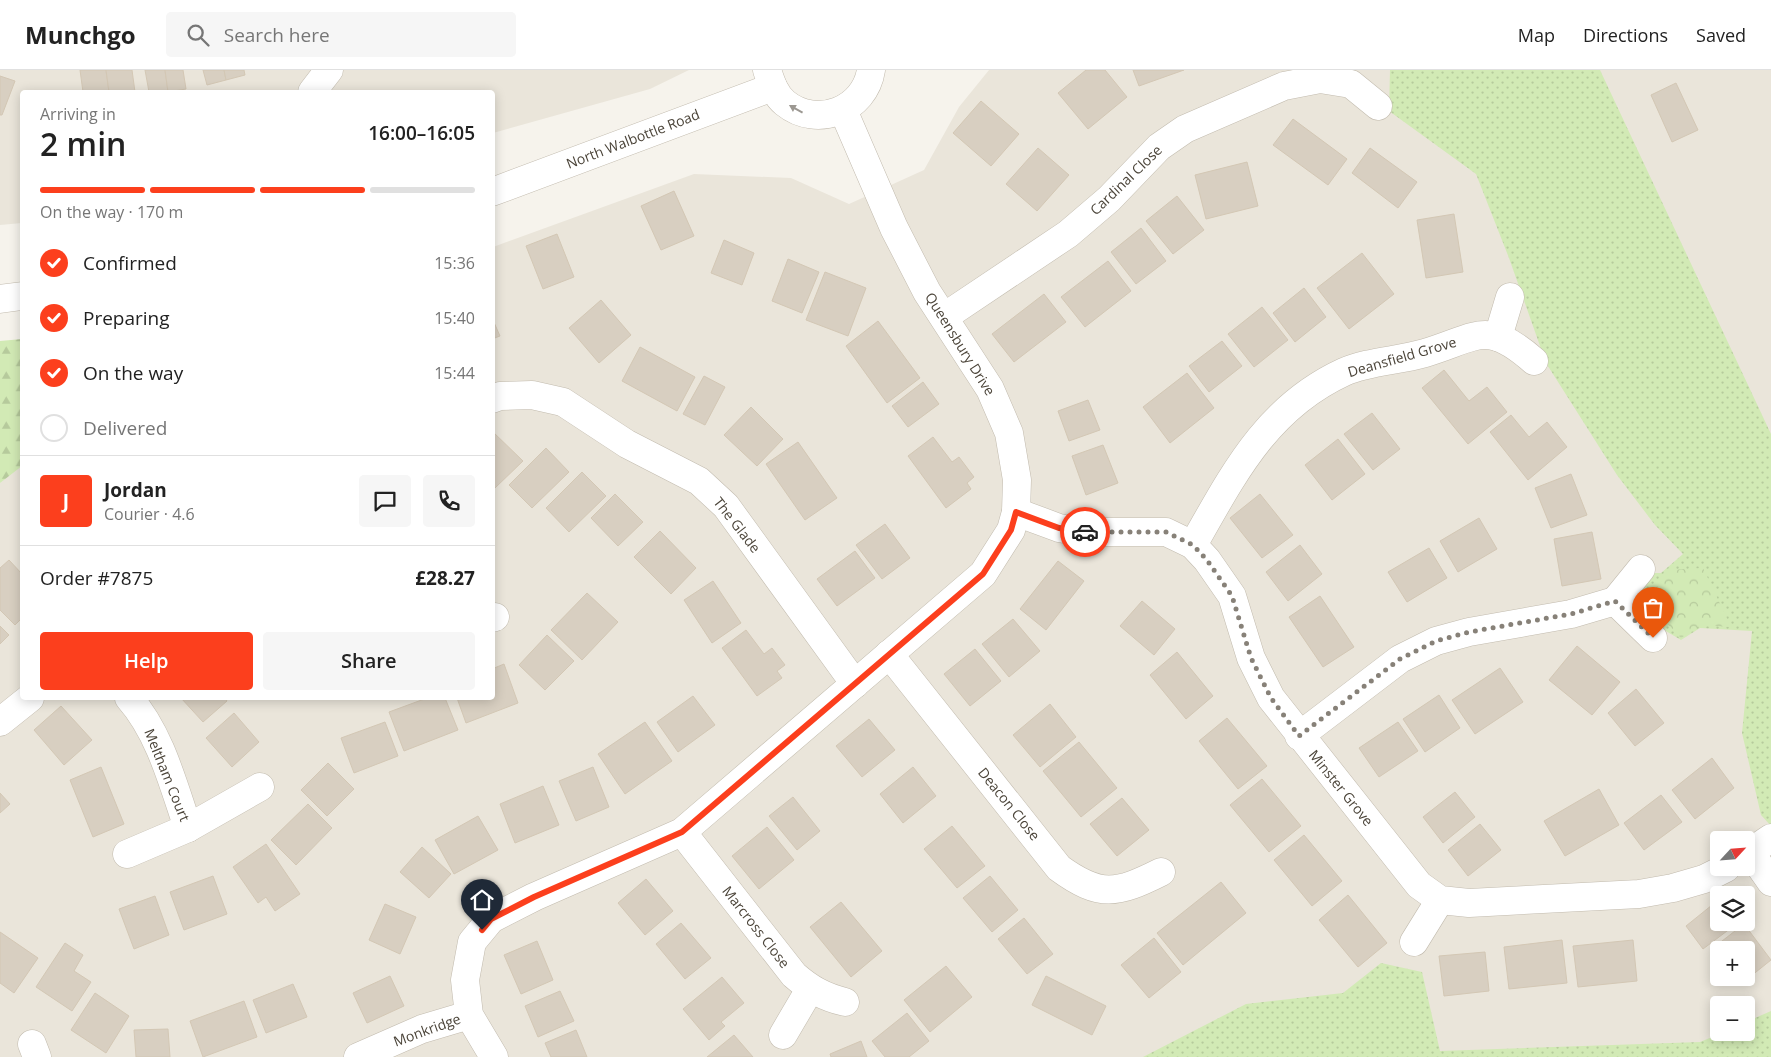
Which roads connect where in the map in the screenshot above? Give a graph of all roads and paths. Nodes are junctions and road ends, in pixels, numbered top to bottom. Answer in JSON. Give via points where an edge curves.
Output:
{"nodes":[{"id":1,"x":329,"y":70,"type":"edge"},
{"id":2,"x":871,"y":70,"type":"edge"},
{"id":3,"x":1356,"y":77,"type":"edge"},
{"id":4,"x":770,"y":78,"type":"edge"},
{"id":5,"x":314,"y":90,"type":"edge"},
{"id":6,"x":1378,"y":106,"type":"dead end"},
{"id":7,"x":843,"y":110,"type":"junction"},
{"id":8,"x":495,"y":191,"type":"edge"},
{"id":9,"x":20,"y":296,"type":"edge"},
{"id":10,"x":1510,"y":297,"type":"dead end"},
{"id":11,"x":0,"y":299,"type":"edge"},
{"id":12,"x":944,"y":317,"type":"junction"},
{"id":13,"x":1498,"y":337,"type":"junction"},
{"id":14,"x":1534,"y":361,"type":"dead end"},
{"id":15,"x":495,"y":397,"type":"edge"},
{"id":16,"x":1016,"y":512,"type":"junction"},
{"id":17,"x":1193,"y":545,"type":"junction"},
{"id":18,"x":1641,"y":569,"type":"dead end"},
{"id":19,"x":1615,"y":601,"type":"junction"},
{"id":20,"x":1653,"y":638,"type":"dead end"},
{"id":21,"x":889,"y":654,"type":"junction"},
{"id":22,"x":856,"y":684,"type":"junction"},
{"id":23,"x":28,"y":700,"type":"edge"},
{"id":24,"x":131,"y":700,"type":"edge"},
{"id":25,"x":0,"y":722,"type":"edge"},
{"id":26,"x":1299,"y":736,"type":"junction"},
{"id":27,"x":260,"y":787,"type":"dead end"},
{"id":28,"x":188,"y":828,"type":"junction"},
{"id":29,"x":682,"y":832,"type":"junction"},
{"id":30,"x":1756,"y":849,"type":"edge"},
{"id":31,"x":127,"y":854,"type":"dead end"},
{"id":32,"x":1161,"y":872,"type":"dead end"},
{"id":33,"x":1710,"y":876,"type":"edge"},
{"id":34,"x":1771,"y":882,"type":"edge"},
{"id":35,"x":1440,"y":900,"type":"junction"},
{"id":36,"x":1414,"y":942,"type":"dead end"},
{"id":37,"x":810,"y":989,"type":"junction"},
{"id":38,"x":845,"y":1002,"type":"dead end"},
{"id":39,"x":469,"y":1015,"type":"junction"},
{"id":40,"x":782,"y":1035,"type":"dead end"},
{"id":41,"x":358,"y":1057,"type":"edge"},
{"id":42,"x":494,"y":1057,"type":"edge"}],
"edges":[{"from":1,"to":5,"type":"street"},
{"from":2,"to":7,"type":"street","name":"North Walbottle Road","via":[[870,80],[859,98]]},
{"from":3,"to":6,"type":"street","name":"Cardinal Close"},
{"from":3,"to":12,"type":"street","name":"Cardinal Close","via":[[1284,86],[1185,129],[1159,147],[1109,199],[1068,234]]},
{"from":7,"to":4,"type":"street","name":"North Walbottle Road","one_way":true,"via":[[823,116],[803,113],[785,103]]},
{"from":4,"to":8,"type":"street","name":"North Walbottle Road"},
{"from":7,"to":12,"type":"street","name":"Queensbury Drive","via":[[894,228],[927,292]]},
{"from":9,"to":11,"type":"street"},
{"from":10,"to":13,"type":"street"},
{"from":12,"to":16,"type":"street","name":"Queensbury Drive","via":[[990,389],[1009,433],[1017,480]]},
{"from":13,"to":14,"type":"street","name":"Deansfield Grove","via":[[1516,345]]},
{"from":13,"to":17,"type":"street","name":"Deansfield Grove","via":[[1487,334],[1468,338],[1410,357],[1345,372],[1313,390],[1277,417],[1242,460]]},
{"from":15,"to":22,"type":"street","name":"The Glade","via":[[532,395],[564,402],[627,444],[699,481],[726,506]]},
{"from":16,"to":17,"type":"street","name":"Minster Grove","via":[[1059,528],[1081,532],[1166,532]]},
{"from":16,"to":21,"type":"street","name":"Queensbury Drive","via":[[1011,530],[983,574]]},
{"from":17,"to":26,"type":"street","name":"Minster Grove","via":[[1232,596],[1251,658],[1271,698]]},
{"from":18,"to":19,"type":"street"},
{"from":19,"to":20,"type":"street"},
{"from":19,"to":26,"type":"street","via":[[1571,614],[1436,641],[1400,659]]},
{"from":21,"to":22,"type":"street","name":"Queensbury Drive"},
{"from":21,"to":32,"type":"street","name":"Deacon Close","via":[[1059,868],[1079,882],[1102,889],[1130,888]]},
{"from":22,"to":29,"type":"street","name":"Queensbury Drive"},
{"from":23,"to":25,"type":"street"},
{"from":24,"to":28,"type":"street","name":"Meltham Court","via":[[140,710],[162,755]]},
{"from":26,"to":35,"type":"street","name":"Minster Grove","via":[[1419,885]]},
{"from":27,"to":28,"type":"street"},
{"from":28,"to":31,"type":"street"},
{"from":29,"to":37,"type":"street","name":"Marcross Close","via":[[794,975]]},
{"from":29,"to":39,"type":"street","name":"Queensbury Drive","via":[[491,919],[472,942],[465,980]]},
{"from":30,"to":34,"type":"street"},
{"from":33,"to":35,"type":"street","name":"Minster Grove","via":[[1673,888],[1639,894],[1468,903]]},
{"from":35,"to":36,"type":"street"},
{"from":37,"to":38,"type":"street","name":"Marcross Close"},
{"from":37,"to":40,"type":"street"},
{"from":39,"to":41,"type":"street","name":"Monkridge","via":[[422,1029]]},
{"from":39,"to":42,"type":"street","name":"Queensbury Drive"}]}
